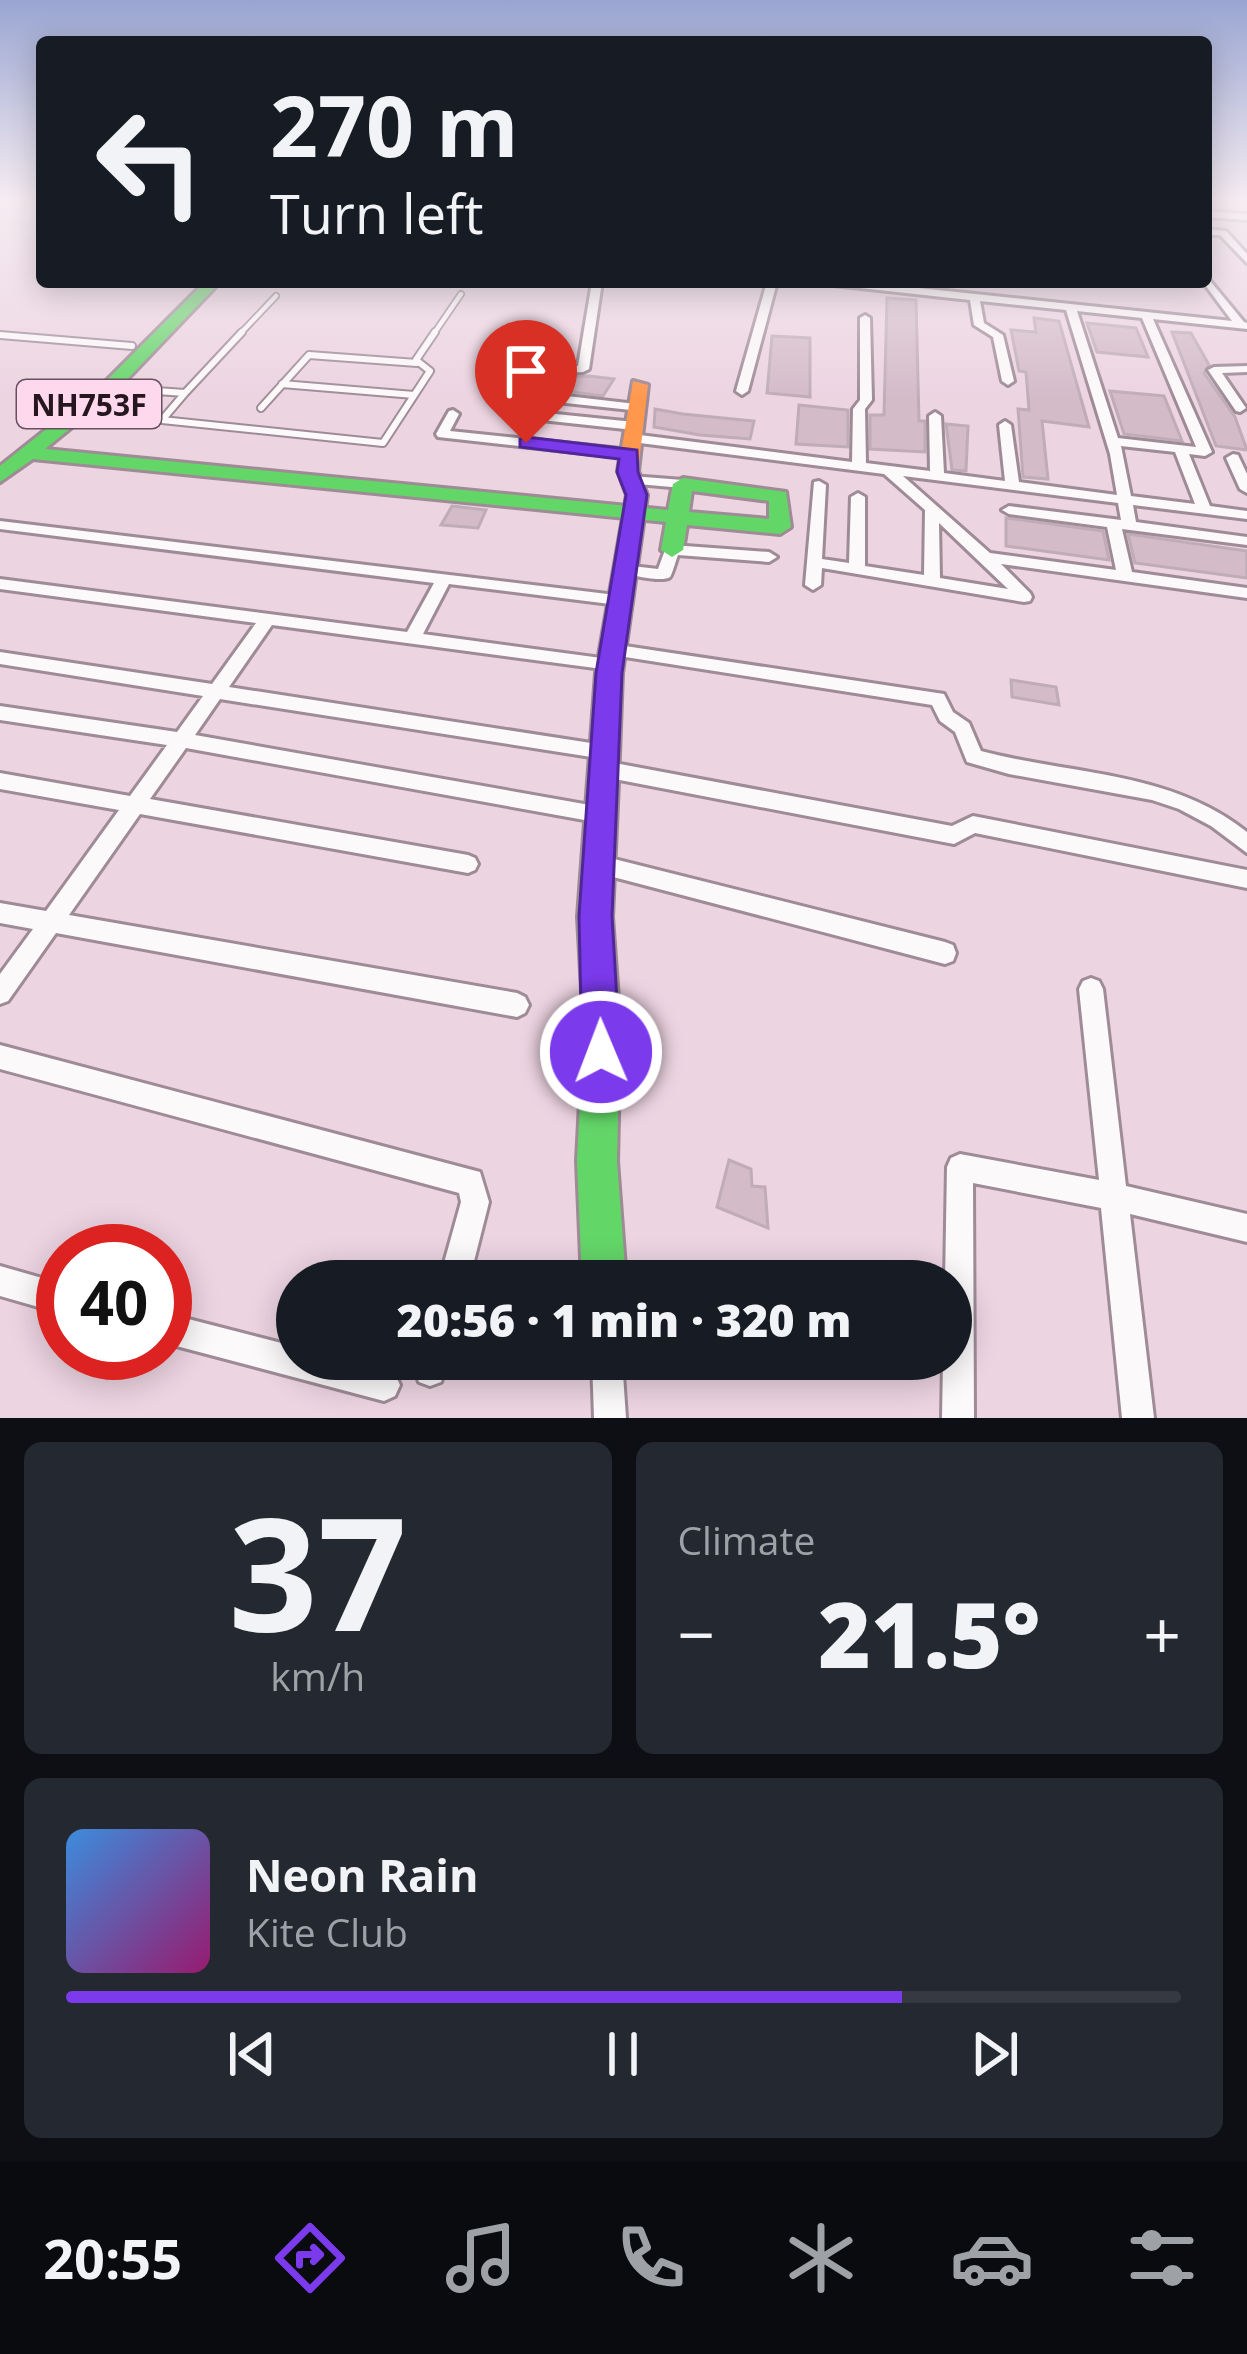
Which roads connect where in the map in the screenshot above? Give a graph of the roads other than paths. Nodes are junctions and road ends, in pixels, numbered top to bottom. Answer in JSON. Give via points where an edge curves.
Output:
{"nodes":[{"id":1,"x":1212,"y":286,"type":"edge"},
{"id":2,"x":207,"y":288,"type":"edge"},
{"id":3,"x":596,"y":288,"type":"edge"},
{"id":4,"x":770,"y":288,"type":"edge"},
{"id":5,"x":933,"y":288,"type":"edge"},
{"id":6,"x":1003,"y":288,"type":"edge"},
{"id":7,"x":461,"y":295,"type":"dead end"},
{"id":8,"x":276,"y":296,"type":"dead end"},
{"id":9,"x":975,"y":298,"type":"junction"},
{"id":10,"x":1009,"y":302,"type":"junction"},
{"id":11,"x":1071,"y":310,"type":"junction"},
{"id":12,"x":1147,"y":317,"type":"junction"},
{"id":13,"x":865,"y":318,"type":"dead end"},
{"id":14,"x":169,"y":324,"type":"junction"},
{"id":15,"x":1244,"y":326,"type":"edge"},
{"id":16,"x":0,"y":335,"type":"edge"},
{"id":17,"x":132,"y":346,"type":"junction"},
{"id":18,"x":418,"y":363,"type":"junction"},
{"id":19,"x":1247,"y":369,"type":"edge"},
{"id":20,"x":1008,"y":381,"type":"dead end"},
{"id":21,"x":282,"y":384,"type":"junction"},
{"id":22,"x":109,"y":388,"type":"junction"},
{"id":23,"x":1226,"y":389,"type":"junction"},
{"id":24,"x":1247,"y":390,"type":"edge"},
{"id":25,"x":742,"y":391,"type":"dead end"},
{"id":26,"x":497,"y":392,"type":"dead end"},
{"id":27,"x":185,"y":393,"type":"junction"},
{"id":28,"x":414,"y":395,"type":"junction"},
{"id":29,"x":538,"y":396,"type":"junction"},
{"id":30,"x":261,"y":408,"type":"dead end"},
{"id":31,"x":1244,"y":408,"type":"edge"},
{"id":32,"x":453,"y":414,"type":"dead end"},
{"id":33,"x":536,"y":416,"type":"junction"},
{"id":34,"x":935,"y":416,"type":"dead end"},
{"id":35,"x":1247,"y":424,"type":"edge"},
{"id":36,"x":1005,"y":425,"type":"dead end"},
{"id":37,"x":634,"y":432,"type":"junction"},
{"id":38,"x":1112,"y":441,"type":"junction"},
{"id":39,"x":526,"y":443,"type":"junction"},
{"id":40,"x":1180,"y":449,"type":"junction"},
{"id":41,"x":14,"y":454,"type":"edge"},
{"id":42,"x":1233,"y":458,"type":"dead end"},
{"id":43,"x":859,"y":467,"type":"junction"},
{"id":44,"x":890,"y":471,"type":"junction"},
{"id":45,"x":0,"y":476,"type":"edge"},
{"id":46,"x":937,"y":477,"type":"junction"},
{"id":47,"x":683,"y":484,"type":"junction"},
{"id":48,"x":819,"y":485,"type":"dead end"},
{"id":49,"x":1013,"y":487,"type":"junction"},
{"id":50,"x":1247,"y":489,"type":"edge"},
{"id":51,"x":858,"y":497,"type":"dead end"},
{"id":52,"x":1121,"y":498,"type":"junction"},
{"id":53,"x":932,"y":509,"type":"junction"},
{"id":54,"x":1204,"y":509,"type":"junction"},
{"id":55,"x":1009,"y":510,"type":"dead end"},
{"id":56,"x":633,"y":514,"type":"junction"},
{"id":57,"x":1247,"y":515,"type":"edge"},
{"id":58,"x":675,"y":518,"type":"junction"},
{"id":59,"x":0,"y":525,"type":"edge"},
{"id":60,"x":1121,"y":525,"type":"junction"},
{"id":61,"x":1247,"y":541,"type":"edge"},
{"id":62,"x":672,"y":550,"type":"junction"},
{"id":63,"x":769,"y":557,"type":"dead end"},
{"id":64,"x":986,"y":557,"type":"junction"},
{"id":65,"x":814,"y":562,"type":"junction"},
{"id":66,"x":857,"y":569,"type":"junction"},
{"id":67,"x":622,"y":570,"type":"junction"},
{"id":68,"x":1126,"y":576,"type":"junction"},
{"id":69,"x":444,"y":579,"type":"junction"},
{"id":70,"x":932,"y":581,"type":"junction"},
{"id":71,"x":0,"y":584,"type":"edge"},
{"id":72,"x":813,"y":585,"type":"dead end"},
{"id":73,"x":1222,"y":589,"type":"junction"},
{"id":74,"x":1247,"y":593,"type":"edge"},
{"id":75,"x":617,"y":600,"type":"junction"},
{"id":76,"x":1247,"y":607,"type":"edge"},
{"id":77,"x":268,"y":619,"type":"junction"},
{"id":78,"x":412,"y":638,"type":"junction"},
{"id":79,"x":611,"y":657,"type":"junction"},
{"id":80,"x":0,"y":658,"type":"edge"},
{"id":81,"x":218,"y":689,"type":"junction"},
{"id":82,"x":0,"y":713,"type":"edge"},
{"id":83,"x":182,"y":740,"type":"junction"},
{"id":84,"x":604,"y":760,"type":"junction"},
{"id":85,"x":0,"y":781,"type":"edge"},
{"id":86,"x":137,"y":806,"type":"junction"},
{"id":87,"x":601,"y":815,"type":"junction"},
{"id":88,"x":1223,"y":820,"type":"junction"},
{"id":89,"x":1247,"y":820,"type":"edge"},
{"id":90,"x":1247,"y":844,"type":"edge"},
{"id":91,"x":468,"y":864,"type":"dead end"},
{"id":92,"x":598,"y":864,"type":"junction"},
{"id":93,"x":1247,"y":879,"type":"edge"},
{"id":94,"x":0,"y":913,"type":"edge"},
{"id":95,"x":52,"y":922,"type":"junction"},
{"id":96,"x":945,"y":953,"type":"dead end"},
{"id":97,"x":1091,"y":989,"type":"dead end"},
{"id":98,"x":0,"y":993,"type":"edge"},
{"id":99,"x":517,"y":1006,"type":"dead end"},
{"id":100,"x":0,"y":1057,"type":"edge"},
{"id":101,"x":1114,"y":1197,"type":"junction"},
{"id":102,"x":1247,"y":1228,"type":"edge"},
{"id":103,"x":460,"y":1260,"type":"edge"},
{"id":104,"x":603,"y":1260,"type":"edge"},
{"id":105,"x":0,"y":1281,"type":"edge"},
{"id":106,"x":36,"y":1291,"type":"edge"},
{"id":107,"x":192,"y":1335,"type":"edge"},
{"id":108,"x":608,"y":1380,"type":"edge"},
{"id":109,"x":384,"y":1385,"type":"dead end"},
{"id":110,"x":610,"y":1418,"type":"edge"},
{"id":111,"x":958,"y":1418,"type":"edge"},
{"id":112,"x":1138,"y":1418,"type":"edge"}],
"edges":[{"from":1,"to":15,"type":"street"},
{"from":2,"to":14,"type":"main road","number":"NH753F"},
{"from":3,"to":29,"type":"street","via":[[583,369],[554,370]]},
{"from":4,"to":25,"type":"street"},
{"from":5,"to":9,"type":"street"},
{"from":6,"to":10,"type":"street"},
{"from":7,"to":18,"type":"lane"},
{"from":8,"to":27,"type":"lane"},
{"from":9,"to":10,"type":"street"},
{"from":9,"to":20,"type":"street","via":[[979,325],[998,334]]},
{"from":10,"to":11,"type":"street"},
{"from":11,"to":12,"type":"street"},
{"from":11,"to":38,"type":"street"},
{"from":12,"to":15,"type":"street"},
{"from":12,"to":40,"type":"street","via":[[1205,452]]},
{"from":13,"to":43,"type":"street"},
{"from":14,"to":17,"type":"main road","number":"NH753F"},
{"from":14,"to":22,"type":"main road","number":"NH753F"},
{"from":16,"to":17,"type":"lane"},
{"from":17,"to":41,"type":"main road","number":"NH753F"},
{"from":18,"to":21,"type":"lane","via":[[313,354]]},
{"from":18,"to":28,"type":"lane","via":[[430,371]]},
{"from":19,"to":23,"type":"street","via":[[1216,368]]},
{"from":21,"to":28,"type":"lane"},
{"from":21,"to":30,"type":"lane"},
{"from":22,"to":27,"type":"lane"},
{"from":22,"to":41,"type":"main road","number":"NH753F"},
{"from":23,"to":24,"type":"street"},
{"from":23,"to":31,"type":"street"},
{"from":26,"to":29,"type":"street"},
{"from":27,"to":28,"type":"lane","via":[[162,420],[377,445]]},
{"from":29,"to":33,"type":"street"},
{"from":29,"to":37,"type":"street"},
{"from":31,"to":35,"type":"street"},
{"from":32,"to":39,"type":"street","via":[[442,434]]},
{"from":33,"to":37,"type":"street"},
{"from":33,"to":39,"type":"street"},
{"from":34,"to":46,"type":"street"},
{"from":36,"to":49,"type":"street"},
{"from":37,"to":39,"type":"street"},
{"from":37,"to":43,"type":"street"},
{"from":37,"to":47,"type":"street"},
{"from":37,"to":56,"type":"main road"},
{"from":38,"to":40,"type":"street"},
{"from":38,"to":52,"type":"street"},
{"from":40,"to":54,"type":"street"},
{"from":41,"to":45,"type":"main road","number":"NH753F"},
{"from":41,"to":56,"type":"main road"},
{"from":42,"to":50,"type":"street"},
{"from":43,"to":44,"type":"street"},
{"from":44,"to":46,"type":"street"},
{"from":44,"to":53,"type":"street"},
{"from":46,"to":49,"type":"street"},
{"from":47,"to":58,"type":"main road"},
{"from":47,"to":58,"type":"main road","via":[[779,496],[779,527]]},
{"from":48,"to":65,"type":"street"},
{"from":49,"to":52,"type":"street"},
{"from":51,"to":66,"type":"street"},
{"from":52,"to":54,"type":"street"},
{"from":52,"to":60,"type":"street"},
{"from":53,"to":64,"type":"street"},
{"from":53,"to":70,"type":"street"},
{"from":54,"to":57,"type":"street"},
{"from":55,"to":60,"type":"street"},
{"from":56,"to":58,"type":"main road"},
{"from":56,"to":67,"type":"main road"},
{"from":58,"to":62,"type":"main road"},
{"from":59,"to":69,"type":"street"},
{"from":60,"to":61,"type":"street"},
{"from":60,"to":68,"type":"street"},
{"from":62,"to":63,"type":"street"},
{"from":62,"to":67,"type":"street","via":[[664,574]]},
{"from":64,"to":68,"type":"street"},
{"from":64,"to":70,"type":"street","via":[[1024,597]]},
{"from":65,"to":66,"type":"street"},
{"from":65,"to":72,"type":"street"},
{"from":66,"to":70,"type":"street"},
{"from":67,"to":75,"type":"main road"},
{"from":68,"to":73,"type":"street"},
{"from":69,"to":75,"type":"street"},
{"from":69,"to":78,"type":"street"},
{"from":71,"to":77,"type":"street"},
{"from":73,"to":74,"type":"street"},
{"from":73,"to":76,"type":"street"},
{"from":75,"to":79,"type":"main road"},
{"from":77,"to":78,"type":"street"},
{"from":77,"to":81,"type":"street"},
{"from":78,"to":79,"type":"street"},
{"from":79,"to":84,"type":"main road"},
{"from":79,"to":88,"type":"street","via":[[938,700],[974,757],[1162,793]]},
{"from":80,"to":81,"type":"street"},
{"from":81,"to":83,"type":"street"},
{"from":81,"to":84,"type":"street"},
{"from":82,"to":83,"type":"street"},
{"from":83,"to":86,"type":"street"},
{"from":83,"to":87,"type":"street"},
{"from":84,"to":87,"type":"main road"},
{"from":84,"to":93,"type":"street","via":[[954,835],[973,824]]},
{"from":85,"to":86,"type":"street"},
{"from":86,"to":91,"type":"street"},
{"from":86,"to":95,"type":"street"},
{"from":87,"to":92,"type":"main road"},
{"from":88,"to":89,"type":"street"},
{"from":88,"to":90,"type":"street"},
{"from":92,"to":96,"type":"street"},
{"from":92,"to":104,"type":"main road"},
{"from":94,"to":95,"type":"street"},
{"from":95,"to":98,"type":"street"},
{"from":95,"to":99,"type":"street"},
{"from":97,"to":101,"type":"street"},
{"from":100,"to":103,"type":"street","via":[[470,1182],[475,1202]]},
{"from":101,"to":102,"type":"street"},
{"from":101,"to":111,"type":"street","via":[[960,1167]]},
{"from":101,"to":112,"type":"street"},
{"from":105,"to":106,"type":"street"},
{"from":107,"to":109,"type":"street"},
{"from":108,"to":110,"type":"street"}]}
